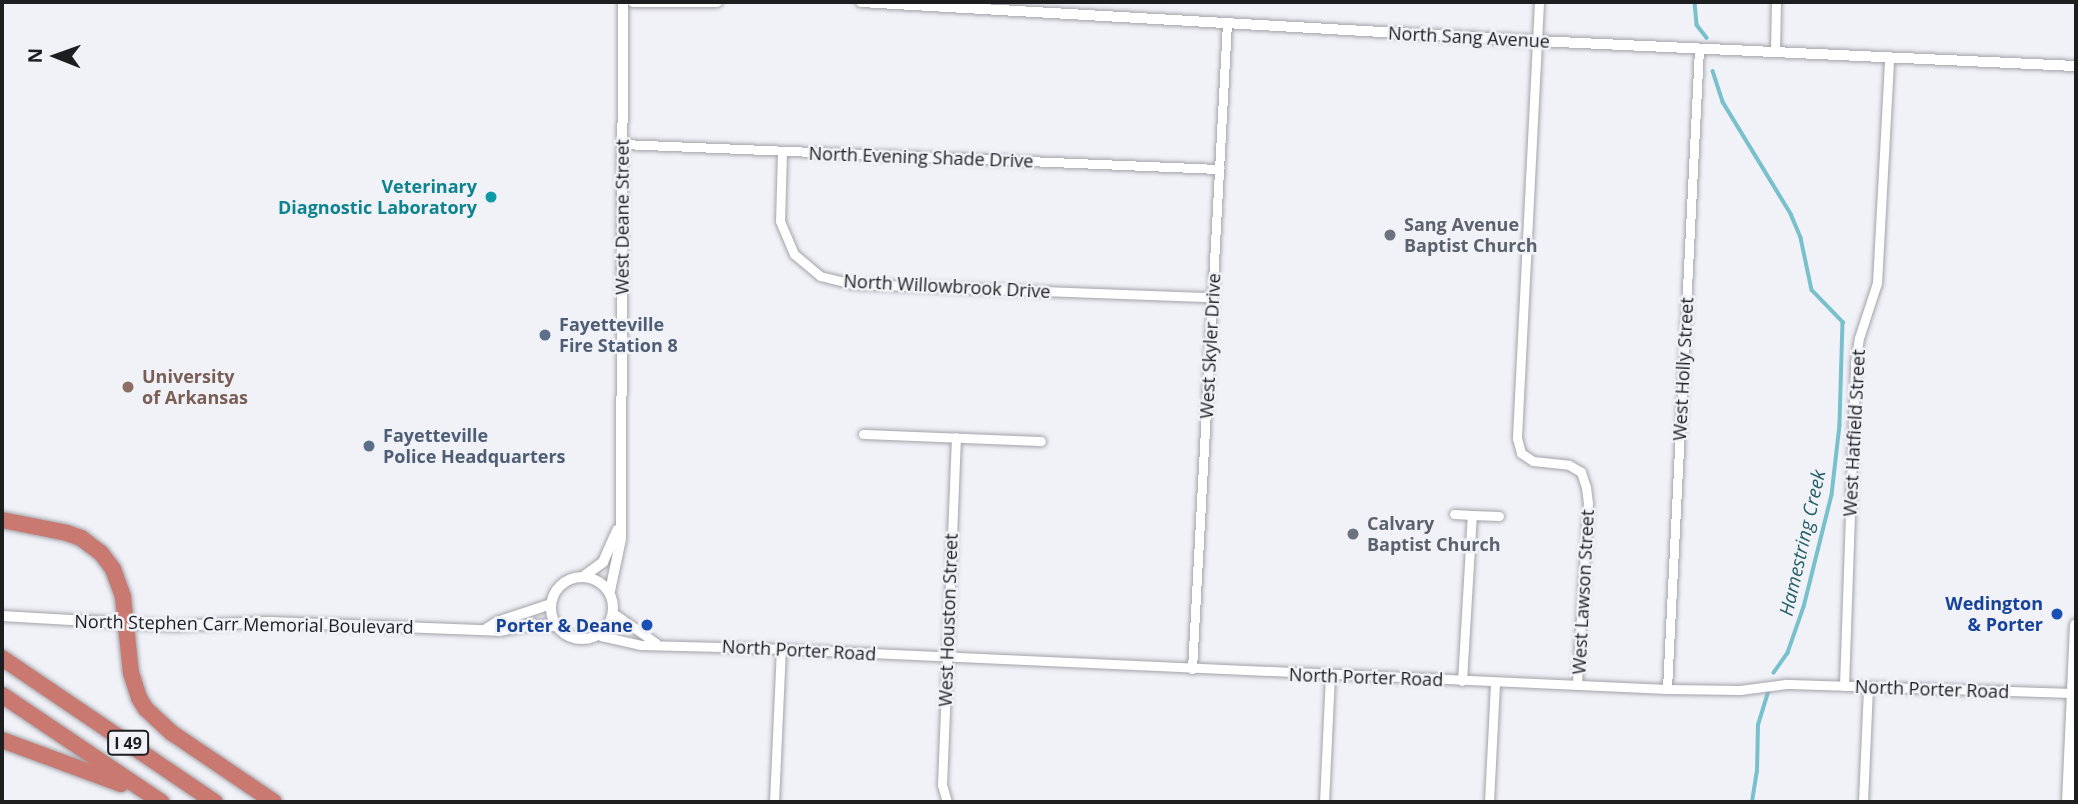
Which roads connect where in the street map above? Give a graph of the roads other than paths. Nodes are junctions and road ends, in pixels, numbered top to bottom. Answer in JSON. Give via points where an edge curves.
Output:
{"nodes":[{"id":1,"x":623,"y":2,"type":"edge"},
{"id":2,"x":633,"y":2,"type":"edge"},
{"id":3,"x":717,"y":2,"type":"edge"},
{"id":4,"x":861,"y":2,"type":"edge"},
{"id":5,"x":1539,"y":2,"type":"edge"},
{"id":6,"x":1776,"y":2,"type":"edge"},
{"id":7,"x":1227,"y":23,"type":"junction"},
{"id":8,"x":1537,"y":41,"type":"junction"},
{"id":9,"x":1699,"y":48,"type":"junction"},
{"id":10,"x":1775,"y":52,"type":"junction"},
{"id":11,"x":1889,"y":58,"type":"junction"},
{"id":12,"x":2076,"y":66,"type":"edge"},
{"id":13,"x":622,"y":144,"type":"junction"},
{"id":14,"x":782,"y":151,"type":"junction"},
{"id":15,"x":1219,"y":169,"type":"junction"},
{"id":16,"x":1213,"y":297,"type":"junction"},
{"id":17,"x":863,"y":434,"type":"dead end"},
{"id":18,"x":956,"y":437,"type":"junction"},
{"id":19,"x":1041,"y":441,"type":"dead end"},
{"id":20,"x":1454,"y":514,"type":"dead end"},
{"id":21,"x":1472,"y":515,"type":"junction"},
{"id":22,"x":1500,"y":516,"type":"dead end"},
{"id":23,"x":621,"y":517,"type":"junction"},
{"id":24,"x":2,"y":520,"type":"edge"},
{"id":25,"x":584,"y":576,"type":"junction"},
{"id":26,"x":610,"y":591,"type":"junction"},
{"id":27,"x":551,"y":604,"type":"junction"},
{"id":28,"x":613,"y":612,"type":"junction"},
{"id":29,"x":2,"y":617,"type":"edge"},
{"id":30,"x":128,"y":624,"type":"junction"},
{"id":31,"x":2076,"y":625,"type":"edge"},
{"id":32,"x":556,"y":626,"type":"junction"},
{"id":33,"x":486,"y":629,"type":"junction"},
{"id":34,"x":601,"y":636,"type":"junction"},
{"id":35,"x":658,"y":644,"type":"junction"},
{"id":36,"x":781,"y":649,"type":"junction"},
{"id":37,"x":946,"y":657,"type":"junction"},
{"id":38,"x":2,"y":658,"type":"edge"},
{"id":39,"x":1192,"y":669,"type":"junction"},
{"id":40,"x":1330,"y":675,"type":"junction"},
{"id":41,"x":1462,"y":681,"type":"junction"},
{"id":42,"x":1495,"y":682,"type":"junction"},
{"id":43,"x":1577,"y":685,"type":"junction"},
{"id":44,"x":1844,"y":686,"type":"junction"},
{"id":45,"x":1868,"y":687,"type":"junction"},
{"id":46,"x":1667,"y":689,"type":"junction"},
{"id":47,"x":2075,"y":693,"type":"edge"},
{"id":48,"x":2,"y":695,"type":"edge"},
{"id":49,"x":2,"y":740,"type":"edge"},
{"id":50,"x":158,"y":800,"type":"edge"},
{"id":51,"x":2071,"y":800,"type":"edge"},
{"id":52,"x":215,"y":802,"type":"edge"},
{"id":53,"x":274,"y":802,"type":"edge"},
{"id":54,"x":774,"y":802,"type":"edge"},
{"id":55,"x":947,"y":802,"type":"edge"},
{"id":56,"x":1324,"y":802,"type":"edge"},
{"id":57,"x":1489,"y":802,"type":"edge"},
{"id":58,"x":1863,"y":802,"type":"edge"}],
"edges":[{"from":1,"to":13,"type":"street","name":"West Deane Street"},
{"from":2,"to":3,"type":"street"},
{"from":4,"to":7,"type":"street","name":"North Sang Avenue"},
{"from":5,"to":8,"type":"street","name":"West Lawson Street"},
{"from":6,"to":10,"type":"street"},
{"from":7,"to":8,"type":"street","name":"North Sang Avenue"},
{"from":7,"to":15,"type":"street","name":"West Skyler Drive"},
{"from":8,"to":9,"type":"street","name":"North Sang Avenue"},
{"from":8,"to":43,"type":"street","name":"West Lawson Street","via":[[1517,438],[1521,453],[1533,461],[1569,465],[1581,472],[1586,487]]},
{"from":9,"to":10,"type":"street","name":"North Sang Avenue"},
{"from":9,"to":46,"type":"street","name":"West Holly Street"},
{"from":10,"to":11,"type":"street","name":"North Sang Avenue"},
{"from":11,"to":12,"type":"street","name":"North Sang Avenue"},
{"from":11,"to":44,"type":"street","name":"West Hatfield Street","via":[[1877,283],[1855,363]]},
{"from":13,"to":14,"type":"street","name":"North Evening Shade Drive"},
{"from":13,"to":23,"type":"street","name":"West Deane Street"},
{"from":14,"to":15,"type":"street","name":"North Evening Shade Drive"},
{"from":14,"to":16,"type":"street","name":"North Willowbrook Drive","via":[[780,221],[794,254],[820,276],[852,284]]},
{"from":15,"to":16,"type":"street","name":"West Skyler Drive"},
{"from":16,"to":39,"type":"street","name":"West Skyler Drive"},
{"from":17,"to":18,"type":"street"},
{"from":18,"to":19,"type":"street"},
{"from":18,"to":37,"type":"street","name":"West Houston Street"},
{"from":20,"to":21,"type":"street"},
{"from":21,"to":22,"type":"street"},
{"from":21,"to":41,"type":"street"},
{"from":23,"to":25,"type":"street","name":"West Deane Street","via":[[603,562]]},
{"from":23,"to":26,"type":"street","name":"West Deane Street"},
{"from":24,"to":30,"type":"highway","via":[[67,533],[93,545],[118,579]]},
{"from":25,"to":26,"type":"street"},
{"from":25,"to":27,"type":"street","via":[[565,581]]},
{"from":26,"to":28,"type":"street"},
{"from":27,"to":32,"type":"street"},
{"from":27,"to":33,"type":"street","name":"North Stephen Carr Memorial Boulevard"},
{"from":28,"to":34,"type":"street"},
{"from":28,"to":35,"type":"street"},
{"from":29,"to":30,"type":"street","name":"North Stephen Carr Memorial Boulevard"},
{"from":30,"to":33,"type":"street","name":"North Stephen Carr Memorial Boulevard","via":[[257,621]]},
{"from":30,"to":53,"type":"highway","via":[[131,673],[146,709],[172,733]]},
{"from":31,"to":47,"type":"main road"},
{"from":32,"to":33,"type":"street","name":"North Stephen Carr Memorial Boulevard"},
{"from":32,"to":34,"type":"street","via":[[573,638]]},
{"from":34,"to":35,"type":"street","name":"North Porter Road"},
{"from":35,"to":36,"type":"street","name":"North Porter Road"},
{"from":36,"to":37,"type":"street","name":"North Porter Road"},
{"from":36,"to":54,"type":"street"},
{"from":37,"to":39,"type":"street","name":"North Porter Road"},
{"from":37,"to":55,"type":"street","name":"West Houston Street","via":[[942,785]]},
{"from":38,"to":52,"type":"highway","number":"I 49"},
{"from":39,"to":40,"type":"street","name":"North Porter Road"},
{"from":40,"to":41,"type":"street","name":"North Porter Road"},
{"from":40,"to":56,"type":"street"},
{"from":41,"to":42,"type":"street","name":"North Porter Road"},
{"from":42,"to":43,"type":"street","name":"North Porter Road"},
{"from":42,"to":57,"type":"street"},
{"from":43,"to":46,"type":"street","name":"North Porter Road"},
{"from":44,"to":45,"type":"street","name":"North Porter Road"},
{"from":44,"to":46,"type":"street","name":"North Porter Road"},
{"from":45,"to":47,"type":"street","name":"North Porter Road"},
{"from":45,"to":58,"type":"street"},
{"from":47,"to":51,"type":"main road"},
{"from":48,"to":50,"type":"highway","number":"I 49"},
{"from":49,"to":50,"type":"highway"}]}
